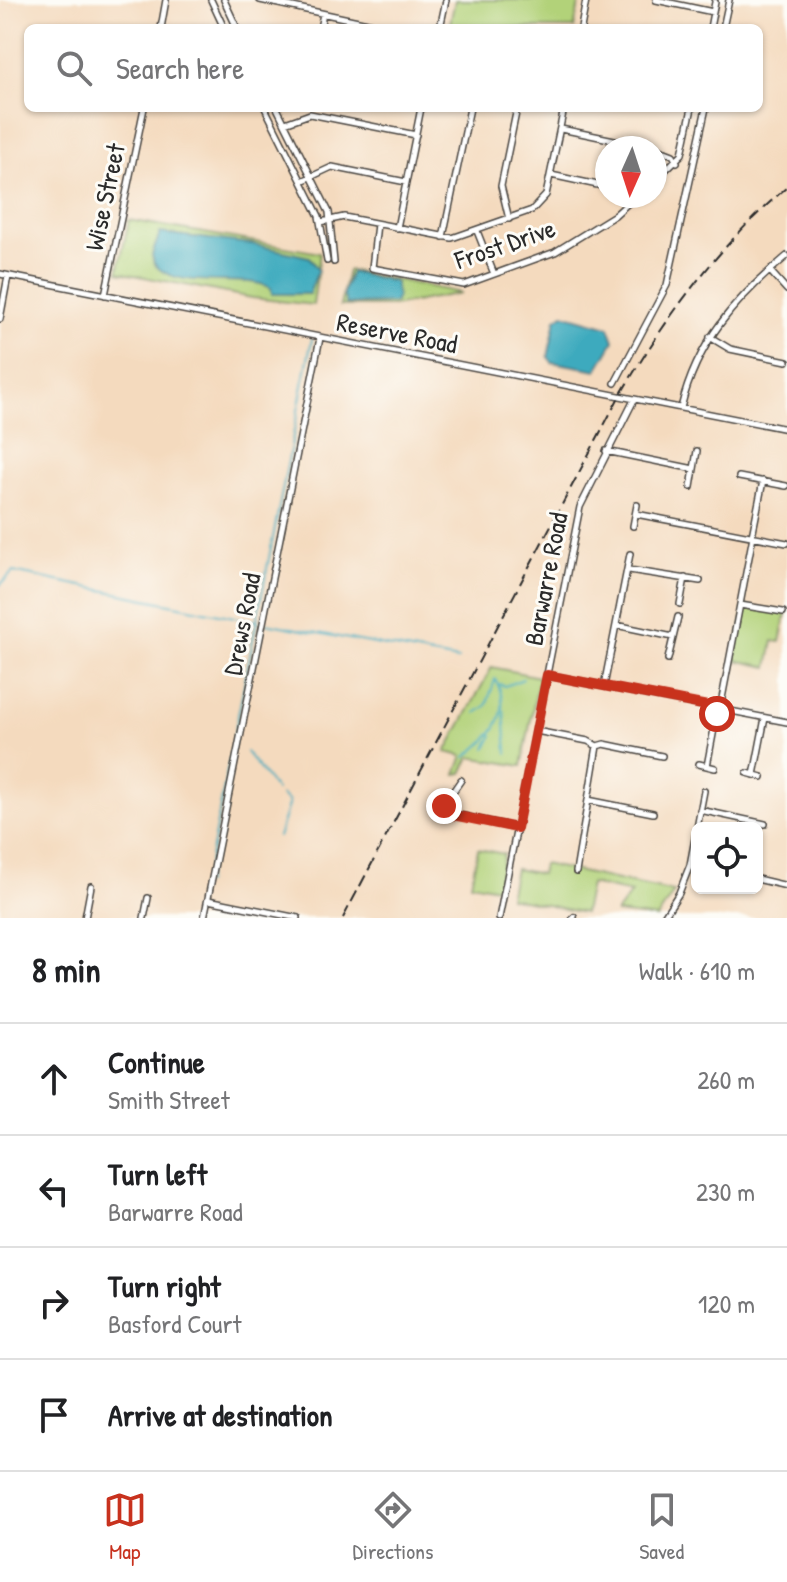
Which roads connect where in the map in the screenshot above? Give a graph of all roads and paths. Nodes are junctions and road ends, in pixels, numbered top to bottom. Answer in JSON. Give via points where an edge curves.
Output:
{"nodes":[{"id":1,"x":166,"y":0,"type":"edge"},
{"id":2,"x":211,"y":0,"type":"edge"},
{"id":3,"x":224,"y":0,"type":"edge"},
{"id":4,"x":260,"y":0,"type":"edge"},
{"id":5,"x":307,"y":0,"type":"edge"},
{"id":6,"x":446,"y":0,"type":"edge"},
{"id":7,"x":586,"y":0,"type":"edge"},
{"id":8,"x":656,"y":0,"type":"edge"},
{"id":9,"x":729,"y":0,"type":"edge"},
{"id":10,"x":715,"y":2,"type":"edge"},
{"id":11,"x":305,"y":10,"type":"junction"},
{"id":12,"x":713,"y":12,"type":"junction"},
{"id":13,"x":323,"y":14,"type":"junction"},
{"id":14,"x":162,"y":24,"type":"edge"},
{"id":15,"x":222,"y":24,"type":"edge"},
{"id":16,"x":235,"y":24,"type":"edge"},
{"id":17,"x":321,"y":24,"type":"edge"},
{"id":18,"x":372,"y":24,"type":"edge"},
{"id":19,"x":441,"y":24,"type":"edge"},
{"id":20,"x":582,"y":24,"type":"edge"},
{"id":21,"x":711,"y":24,"type":"edge"},
{"id":22,"x":724,"y":24,"type":"edge"},
{"id":23,"x":143,"y":112,"type":"edge"},
{"id":24,"x":267,"y":112,"type":"edge"},
{"id":25,"x":279,"y":112,"type":"edge"},
{"id":26,"x":420,"y":112,"type":"edge"},
{"id":27,"x":469,"y":112,"type":"edge"},
{"id":28,"x":516,"y":112,"type":"edge"},
{"id":29,"x":563,"y":112,"type":"edge"},
{"id":30,"x":691,"y":112,"type":"edge"},
{"id":31,"x":705,"y":112,"type":"edge"},
{"id":32,"x":285,"y":123,"type":"junction"},
{"id":33,"x":561,"y":129,"type":"junction"},
{"id":34,"x":416,"y":135,"type":"junction"},
{"id":35,"x":595,"y":136,"type":"edge"},
{"id":36,"x":667,"y":153,"type":"edge"},
{"id":37,"x":677,"y":162,"type":"junction"},
{"id":38,"x":667,"y":170,"type":"edge"},
{"id":39,"x":551,"y":175,"type":"junction"},
{"id":40,"x":312,"y":176,"type":"junction"},
{"id":41,"x":302,"y":181,"type":"junction"},
{"id":42,"x":406,"y":182,"type":"junction"},
{"id":43,"x":595,"y":184,"type":"edge"},
{"id":44,"x":621,"y":208,"type":"edge"},
{"id":45,"x":331,"y":219,"type":"junction"},
{"id":46,"x":509,"y":219,"type":"junction"},
{"id":47,"x":321,"y":222,"type":"junction"},
{"id":48,"x":377,"y":224,"type":"junction"},
{"id":49,"x":397,"y":228,"type":"junction"},
{"id":50,"x":477,"y":231,"type":"junction"},
{"id":51,"x":443,"y":237,"type":"junction"},
{"id":52,"x":787,"y":256,"type":"edge"},
{"id":53,"x":770,"y":271,"type":"junction"},
{"id":54,"x":0,"y":274,"type":"edge"},
{"id":55,"x":494,"y":274,"type":"junction"},
{"id":56,"x":8,"y":276,"type":"junction"},
{"id":57,"x":787,"y":290,"type":"edge"},
{"id":58,"x":105,"y":295,"type":"junction"},
{"id":59,"x":0,"y":319,"type":"edge"},
{"id":60,"x":710,"y":337,"type":"junction"},
{"id":61,"x":320,"y":338,"type":"junction"},
{"id":62,"x":787,"y":361,"type":"edge"},
{"id":63,"x":615,"y":383,"type":"dead end"},
{"id":64,"x":634,"y":400,"type":"junction"},
{"id":65,"x":681,"y":408,"type":"junction"},
{"id":66,"x":787,"y":429,"type":"edge"},
{"id":67,"x":606,"y":451,"type":"junction"},
{"id":68,"x":697,"y":451,"type":"dead end"},
{"id":69,"x":694,"y":469,"type":"junction"},
{"id":70,"x":739,"y":477,"type":"dead end"},
{"id":71,"x":763,"y":481,"type":"junction"},
{"id":72,"x":786,"y":486,"type":"edge"},
{"id":73,"x":691,"y":487,"type":"dead end"},
{"id":74,"x":637,"y":505,"type":"dead end"},
{"id":75,"x":636,"y":514,"type":"junction"},
{"id":76,"x":633,"y":526,"type":"dead end"},
{"id":77,"x":752,"y":536,"type":"junction"},
{"id":78,"x":787,"y":543,"type":"edge"},
{"id":79,"x":630,"y":554,"type":"dead end"},
{"id":80,"x":629,"y":570,"type":"junction"},
{"id":81,"x":685,"y":578,"type":"junction"},
{"id":82,"x":700,"y":581,"type":"dead end"},
{"id":83,"x":680,"y":604,"type":"dead end"},
{"id":84,"x":740,"y":605,"type":"junction"},
{"id":85,"x":783,"y":612,"type":"dead end"},
{"id":86,"x":678,"y":617,"type":"dead end"},
{"id":87,"x":616,"y":625,"type":"junction"},
{"id":88,"x":673,"y":637,"type":"junction"},
{"id":89,"x":668,"y":659,"type":"dead end"},
{"id":90,"x":547,"y":675,"type":"junction"},
{"id":91,"x":604,"y":686,"type":"junction"},
{"id":92,"x":719,"y":709,"type":"junction"},
{"id":93,"x":765,"y":718,"type":"junction"},
{"id":94,"x":787,"y":722,"type":"edge"},
{"id":95,"x":536,"y":731,"type":"junction"},
{"id":96,"x":597,"y":746,"type":"junction"},
{"id":97,"x":662,"y":756,"type":"dead end"},
{"id":98,"x":699,"y":764,"type":"dead end"},
{"id":99,"x":707,"y":766,"type":"junction"},
{"id":100,"x":715,"y":768,"type":"dead end"},
{"id":101,"x":762,"y":777,"type":"dead end"},
{"id":102,"x":461,"y":780,"type":"dead end"},
{"id":103,"x":704,"y":791,"type":"dead end"},
{"id":104,"x":588,"y":800,"type":"junction"},
{"id":105,"x":700,"y":810,"type":"junction"},
{"id":106,"x":653,"y":813,"type":"dead end"},
{"id":107,"x":698,"y":822,"type":"edge"},
{"id":108,"x":765,"y":824,"type":"dead end"},
{"id":109,"x":517,"y":828,"type":"junction"},
{"id":110,"x":691,"y":870,"type":"edge"},
{"id":111,"x":576,"y":872,"type":"dead end"},
{"id":112,"x":763,"y":880,"type":"edge"},
{"id":113,"x":91,"y":886,"type":"dead end"},
{"id":114,"x":787,"y":886,"type":"edge"},
{"id":115,"x":148,"y":898,"type":"dead end"},
{"id":116,"x":208,"y":900,"type":"junction"},
{"id":117,"x":85,"y":918,"type":"edge"},
{"id":118,"x":144,"y":918,"type":"edge"},
{"id":119,"x":204,"y":918,"type":"edge"},
{"id":120,"x":298,"y":918,"type":"edge"},
{"id":121,"x":499,"y":918,"type":"edge"},
{"id":122,"x":663,"y":918,"type":"edge"}],
"edges":[{"from":1,"to":14,"type":"street"},
{"from":2,"to":15,"type":"street"},
{"from":3,"to":16,"type":"street"},
{"from":4,"to":11,"type":"street"},
{"from":5,"to":11,"type":"street"},
{"from":6,"to":19,"type":"street"},
{"from":7,"to":20,"type":"street"},
{"from":8,"to":12,"type":"street"},
{"from":9,"to":22,"type":"street"},
{"from":10,"to":12,"type":"street"},
{"from":11,"to":13,"type":"street"},
{"from":12,"to":21,"type":"street"},
{"from":13,"to":17,"type":"street"},
{"from":13,"to":18,"type":"street"},
{"from":23,"to":58,"type":"street","name":"Wise Street"},
{"from":24,"to":41,"type":"street"},
{"from":25,"to":32,"type":"street"},
{"from":26,"to":34,"type":"street"},
{"from":27,"to":51,"type":"street"},
{"from":28,"to":46,"type":"street","via":[[501,186]]},
{"from":29,"to":33,"type":"street"},
{"from":30,"to":37,"type":"street"},
{"from":31,"to":63,"type":"street","via":[[667,285]]},
{"from":32,"to":34,"type":"street","via":[[312,114]]},
{"from":32,"to":40,"type":"street"},
{"from":33,"to":35,"type":"street"},
{"from":33,"to":39,"type":"street"},
{"from":34,"to":42,"type":"street"},
{"from":36,"to":37,"type":"street"},
{"from":37,"to":38,"type":"street"},
{"from":39,"to":43,"type":"street"},
{"from":39,"to":46,"type":"street","via":[[539,206]]},
{"from":40,"to":41,"type":"street"},
{"from":40,"to":42,"type":"street","via":[[334,167]]},
{"from":40,"to":45,"type":"street"},
{"from":41,"to":47,"type":"street"},
{"from":42,"to":49,"type":"street"},
{"from":44,"to":55,"type":"street","name":"Frost Drive","via":[[555,252]]},
{"from":45,"to":47,"type":"street"},
{"from":45,"to":47,"type":"street","via":[[330,261]]},
{"from":45,"to":48,"type":"street"},
{"from":46,"to":50,"type":"street"},
{"from":48,"to":49,"type":"street"},
{"from":48,"to":55,"type":"street","name":"Frost Drive","via":[[373,268],[457,285]]},
{"from":49,"to":51,"type":"street"},
{"from":50,"to":51,"type":"street"},
{"from":50,"to":55,"type":"street"},
{"from":52,"to":53,"type":"street"},
{"from":53,"to":57,"type":"street"},
{"from":53,"to":60,"type":"street"},
{"from":54,"to":56,"type":"street","name":"Reserve Road"},
{"from":56,"to":58,"type":"street","name":"Reserve Road"},
{"from":56,"to":59,"type":"street"},
{"from":58,"to":61,"type":"street","name":"Reserve Road"},
{"from":60,"to":62,"type":"street","via":[[730,349]]},
{"from":60,"to":65,"type":"street","via":[[691,371]]},
{"from":61,"to":64,"type":"street","name":"Reserve Road"},
{"from":61,"to":116,"type":"street","name":"Drews Road"},
{"from":64,"to":65,"type":"street","name":"Reserve Road"},
{"from":64,"to":67,"type":"street","name":"Barwarre Road"},
{"from":65,"to":66,"type":"street","name":"Reserve Road"},
{"from":67,"to":69,"type":"street"},
{"from":67,"to":90,"type":"street","name":"Barwarre Road","via":[[580,507]]},
{"from":68,"to":69,"type":"street"},
{"from":69,"to":73,"type":"street"},
{"from":70,"to":71,"type":"street"},
{"from":71,"to":72,"type":"street"},
{"from":71,"to":77,"type":"street"},
{"from":74,"to":75,"type":"street"},
{"from":75,"to":76,"type":"street"},
{"from":75,"to":77,"type":"street"},
{"from":77,"to":78,"type":"street"},
{"from":77,"to":84,"type":"street"},
{"from":79,"to":80,"type":"street"},
{"from":80,"to":81,"type":"street"},
{"from":80,"to":87,"type":"street"},
{"from":81,"to":82,"type":"street"},
{"from":81,"to":83,"type":"street"},
{"from":84,"to":85,"type":"street"},
{"from":84,"to":92,"type":"street"},
{"from":86,"to":88,"type":"street"},
{"from":87,"to":88,"type":"street"},
{"from":87,"to":91,"type":"street"},
{"from":88,"to":89,"type":"street"},
{"from":90,"to":91,"type":"street"},
{"from":90,"to":95,"type":"street","name":"Barwarre Road"},
{"from":91,"to":92,"type":"street"},
{"from":92,"to":93,"type":"street"},
{"from":92,"to":99,"type":"street"},
{"from":93,"to":94,"type":"street"},
{"from":93,"to":101,"type":"street","via":[[750,774]]},
{"from":95,"to":96,"type":"street"},
{"from":95,"to":109,"type":"street","name":"Barwarre Road"},
{"from":96,"to":97,"type":"street"},
{"from":96,"to":104,"type":"street"},
{"from":98,"to":99,"type":"street"},
{"from":99,"to":100,"type":"street"},
{"from":102,"to":109,"type":"street","via":[[445,803],[445,812]]},
{"from":103,"to":105,"type":"street"},
{"from":104,"to":106,"type":"street"},
{"from":104,"to":111,"type":"street"},
{"from":105,"to":107,"type":"street"},
{"from":105,"to":108,"type":"street"},
{"from":109,"to":121,"type":"street","name":"Barwarre Road"},
{"from":110,"to":122,"type":"street"},
{"from":112,"to":114,"type":"street"},
{"from":113,"to":117,"type":"street"},
{"from":115,"to":118,"type":"street"},
{"from":116,"to":119,"type":"street","name":"Drews Road"},
{"from":116,"to":120,"type":"street"}]}
